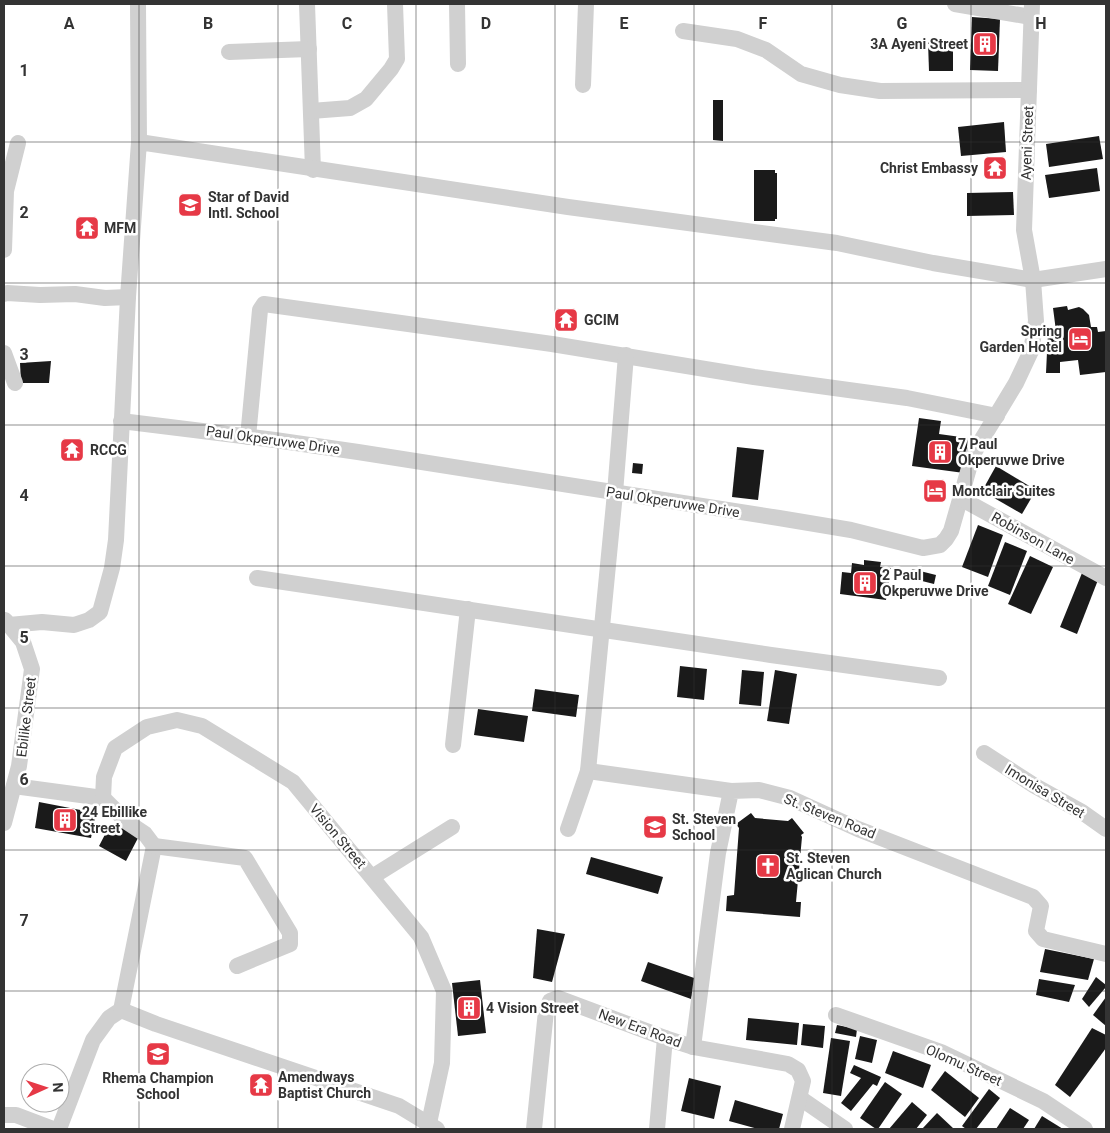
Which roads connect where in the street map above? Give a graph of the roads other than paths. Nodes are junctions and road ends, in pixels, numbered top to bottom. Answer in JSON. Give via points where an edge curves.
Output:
{"nodes":[{"id":1,"x":138,"y":4,"type":"edge"},
{"id":2,"x":307,"y":4,"type":"edge"},
{"id":3,"x":395,"y":4,"type":"edge"},
{"id":4,"x":457,"y":4,"type":"edge"},
{"id":5,"x":586,"y":4,"type":"edge"},
{"id":6,"x":955,"y":4,"type":"edge"},
{"id":7,"x":1032,"y":10,"type":"edge"},
{"id":8,"x":683,"y":31,"type":"dead end"},
{"id":9,"x":308,"y":49,"type":"junction"},
{"id":10,"x":229,"y":52,"type":"dead end"},
{"id":11,"x":458,"y":64,"type":"dead end"},
{"id":12,"x":583,"y":85,"type":"dead end"},
{"id":13,"x":1029,"y":90,"type":"junction"},
{"id":14,"x":311,"y":111,"type":"junction"},
{"id":15,"x":139,"y":142,"type":"junction"},
{"id":16,"x":18,"y":143,"type":"dead end"},
{"id":17,"x":313,"y":170,"type":"junction"},
{"id":18,"x":4,"y":250,"type":"edge"},
{"id":19,"x":1106,"y":269,"type":"edge"},
{"id":20,"x":1033,"y":280,"type":"junction"},
{"id":21,"x":4,"y":294,"type":"edge"},
{"id":22,"x":128,"y":296,"type":"junction"},
{"id":23,"x":4,"y":353,"type":"edge"},
{"id":24,"x":626,"y":356,"type":"junction"},
{"id":25,"x":15,"y":382,"type":"dead end"},
{"id":26,"x":997,"y":416,"type":"junction"},
{"id":27,"x":121,"y":421,"type":"junction"},
{"id":28,"x":248,"y":437,"type":"junction"},
{"id":29,"x":615,"y":494,"type":"junction"},
{"id":30,"x":960,"y":498,"type":"junction"},
{"id":31,"x":256,"y":578,"type":"dead end"},
{"id":32,"x":1106,"y":578,"type":"edge"},
{"id":33,"x":468,"y":609,"type":"junction"},
{"id":34,"x":6,"y":622,"type":"edge"},
{"id":35,"x":602,"y":629,"type":"junction"},
{"id":36,"x":939,"y":678,"type":"dead end"},
{"id":37,"x":453,"y":745,"type":"dead end"},
{"id":38,"x":984,"y":753,"type":"dead end"},
{"id":39,"x":588,"y":772,"type":"junction"},
{"id":40,"x":14,"y":786,"type":"junction"},
{"id":41,"x":731,"y":791,"type":"junction"},
{"id":42,"x":103,"y":798,"type":"junction"},
{"id":43,"x":4,"y":823,"type":"edge"},
{"id":44,"x":452,"y":827,"type":"dead end"},
{"id":45,"x":568,"y":829,"type":"dead end"},
{"id":46,"x":1106,"y":829,"type":"edge"},
{"id":47,"x":154,"y":846,"type":"junction"},
{"id":48,"x":372,"y":877,"type":"junction"},
{"id":49,"x":1106,"y":954,"type":"edge"},
{"id":50,"x":237,"y":966,"type":"dead end"},
{"id":51,"x":121,"y":1010,"type":"junction"},
{"id":52,"x":836,"y":1016,"type":"dead end"},
{"id":53,"x":665,"y":1038,"type":"junction"},
{"id":54,"x":693,"y":1047,"type":"junction"},
{"id":55,"x":800,"y":1098,"type":"junction"},
{"id":56,"x":4,"y":1115,"type":"edge"},
{"id":57,"x":433,"y":1126,"type":"edge"},
{"id":58,"x":53,"y":1129,"type":"edge"},
{"id":59,"x":59,"y":1129,"type":"edge"},
{"id":60,"x":534,"y":1129,"type":"edge"},
{"id":61,"x":657,"y":1129,"type":"edge"},
{"id":62,"x":792,"y":1129,"type":"edge"},
{"id":63,"x":846,"y":1129,"type":"edge"},
{"id":64,"x":1084,"y":1129,"type":"edge"}],
"edges":[{"from":1,"to":15,"type":"street"},
{"from":2,"to":9,"type":"street"},
{"from":3,"to":14,"type":"street","via":[[397,59],[391,70],[366,99],[350,108]]},
{"from":4,"to":11,"type":"street"},
{"from":5,"to":12,"type":"street"},
{"from":6,"to":7,"type":"street"},
{"from":7,"to":13,"type":"street","name":"Ayeni Street"},
{"from":8,"to":13,"type":"street","via":[[738,39],[766,50],[801,74],[840,86],[880,91]]},
{"from":9,"to":10,"type":"street"},
{"from":9,"to":14,"type":"street"},
{"from":13,"to":20,"type":"street","name":"Ayeni Street","via":[[1024,230]]},
{"from":14,"to":17,"type":"street"},
{"from":15,"to":17,"type":"street"},
{"from":15,"to":22,"type":"street"},
{"from":16,"to":18,"type":"street","via":[[6,192]]},
{"from":17,"to":20,"type":"street","via":[[837,243]]},
{"from":19,"to":20,"type":"street"},
{"from":20,"to":26,"type":"street","name":"Paul Okperuvwe Drive","via":[[1036,321],[1030,351]]},
{"from":21,"to":22,"type":"street"},
{"from":22,"to":27,"type":"street"},
{"from":23,"to":25,"type":"street"},
{"from":24,"to":26,"type":"street","via":[[907,398]]},
{"from":24,"to":28,"type":"street","via":[[264,304],[260,310]]},
{"from":24,"to":29,"type":"street"},
{"from":26,"to":30,"type":"street","name":"Paul Okperuvwe Drive","via":[[973,454]]},
{"from":27,"to":28,"type":"street","name":"Paul Okperuvwe Drive"},
{"from":27,"to":34,"type":"street","via":[[116,540],[100,612],[74,625]]},
{"from":28,"to":29,"type":"street","name":"Paul Okperuvwe Drive"},
{"from":29,"to":30,"type":"street","name":"Paul Okperuvwe Drive","via":[[851,530],[923,548],[940,545],[946,540]]},
{"from":29,"to":35,"type":"street"},
{"from":30,"to":32,"type":"street","name":"Robinson Lane"},
{"from":31,"to":33,"type":"street"},
{"from":33,"to":35,"type":"street"},
{"from":33,"to":37,"type":"street"},
{"from":34,"to":40,"type":"street","name":"Ebilike Street","via":[[23,642],[32,669],[20,766]]},
{"from":35,"to":36,"type":"street"},
{"from":35,"to":39,"type":"street"},
{"from":38,"to":46,"type":"street","name":"Imonisa Street"},
{"from":39,"to":41,"type":"street","name":"St. Steven Road"},
{"from":39,"to":45,"type":"street"},
{"from":40,"to":42,"type":"street"},
{"from":40,"to":43,"type":"street","name":"Ebilike Street"},
{"from":41,"to":49,"type":"street","name":"St. Steven Road","via":[[759,790],[790,798],[858,829],[1033,896],[1041,906],[1036,931],[1042,939]]},
{"from":41,"to":54,"type":"street","via":[[718,853]]},
{"from":42,"to":47,"type":"street","via":[[127,822],[145,834]]},
{"from":42,"to":48,"type":"street","name":"Vision Street","via":[[104,777],[115,748],[147,726],[177,720],[202,726],[293,782]]},
{"from":44,"to":48,"type":"street"},
{"from":47,"to":50,"type":"street","via":[[245,858],[290,933],[290,944]]},
{"from":47,"to":51,"type":"street"},
{"from":48,"to":57,"type":"street","name":"Vision Street","via":[[422,937],[444,991],[442,1063]]},
{"from":51,"to":57,"type":"street","via":[[399,1106]]},
{"from":51,"to":59,"type":"street","via":[[109,1018],[93,1040]]},
{"from":52,"to":64,"type":"street","name":"Olomu Street","via":[[942,1052],[1043,1101]]},
{"from":53,"to":54,"type":"street","name":"New Era Road"},
{"from":53,"to":60,"type":"street","name":"New Era Road","via":[[558,998],[550,1001],[546,1011]]},
{"from":53,"to":61,"type":"street"},
{"from":54,"to":55,"type":"street","name":"New Era Road","via":[[788,1064],[798,1070],[803,1081]]},
{"from":55,"to":62,"type":"street","name":"New Era Road"},
{"from":55,"to":63,"type":"street"},
{"from":56,"to":58,"type":"street","via":[[16,1114]]}]}
